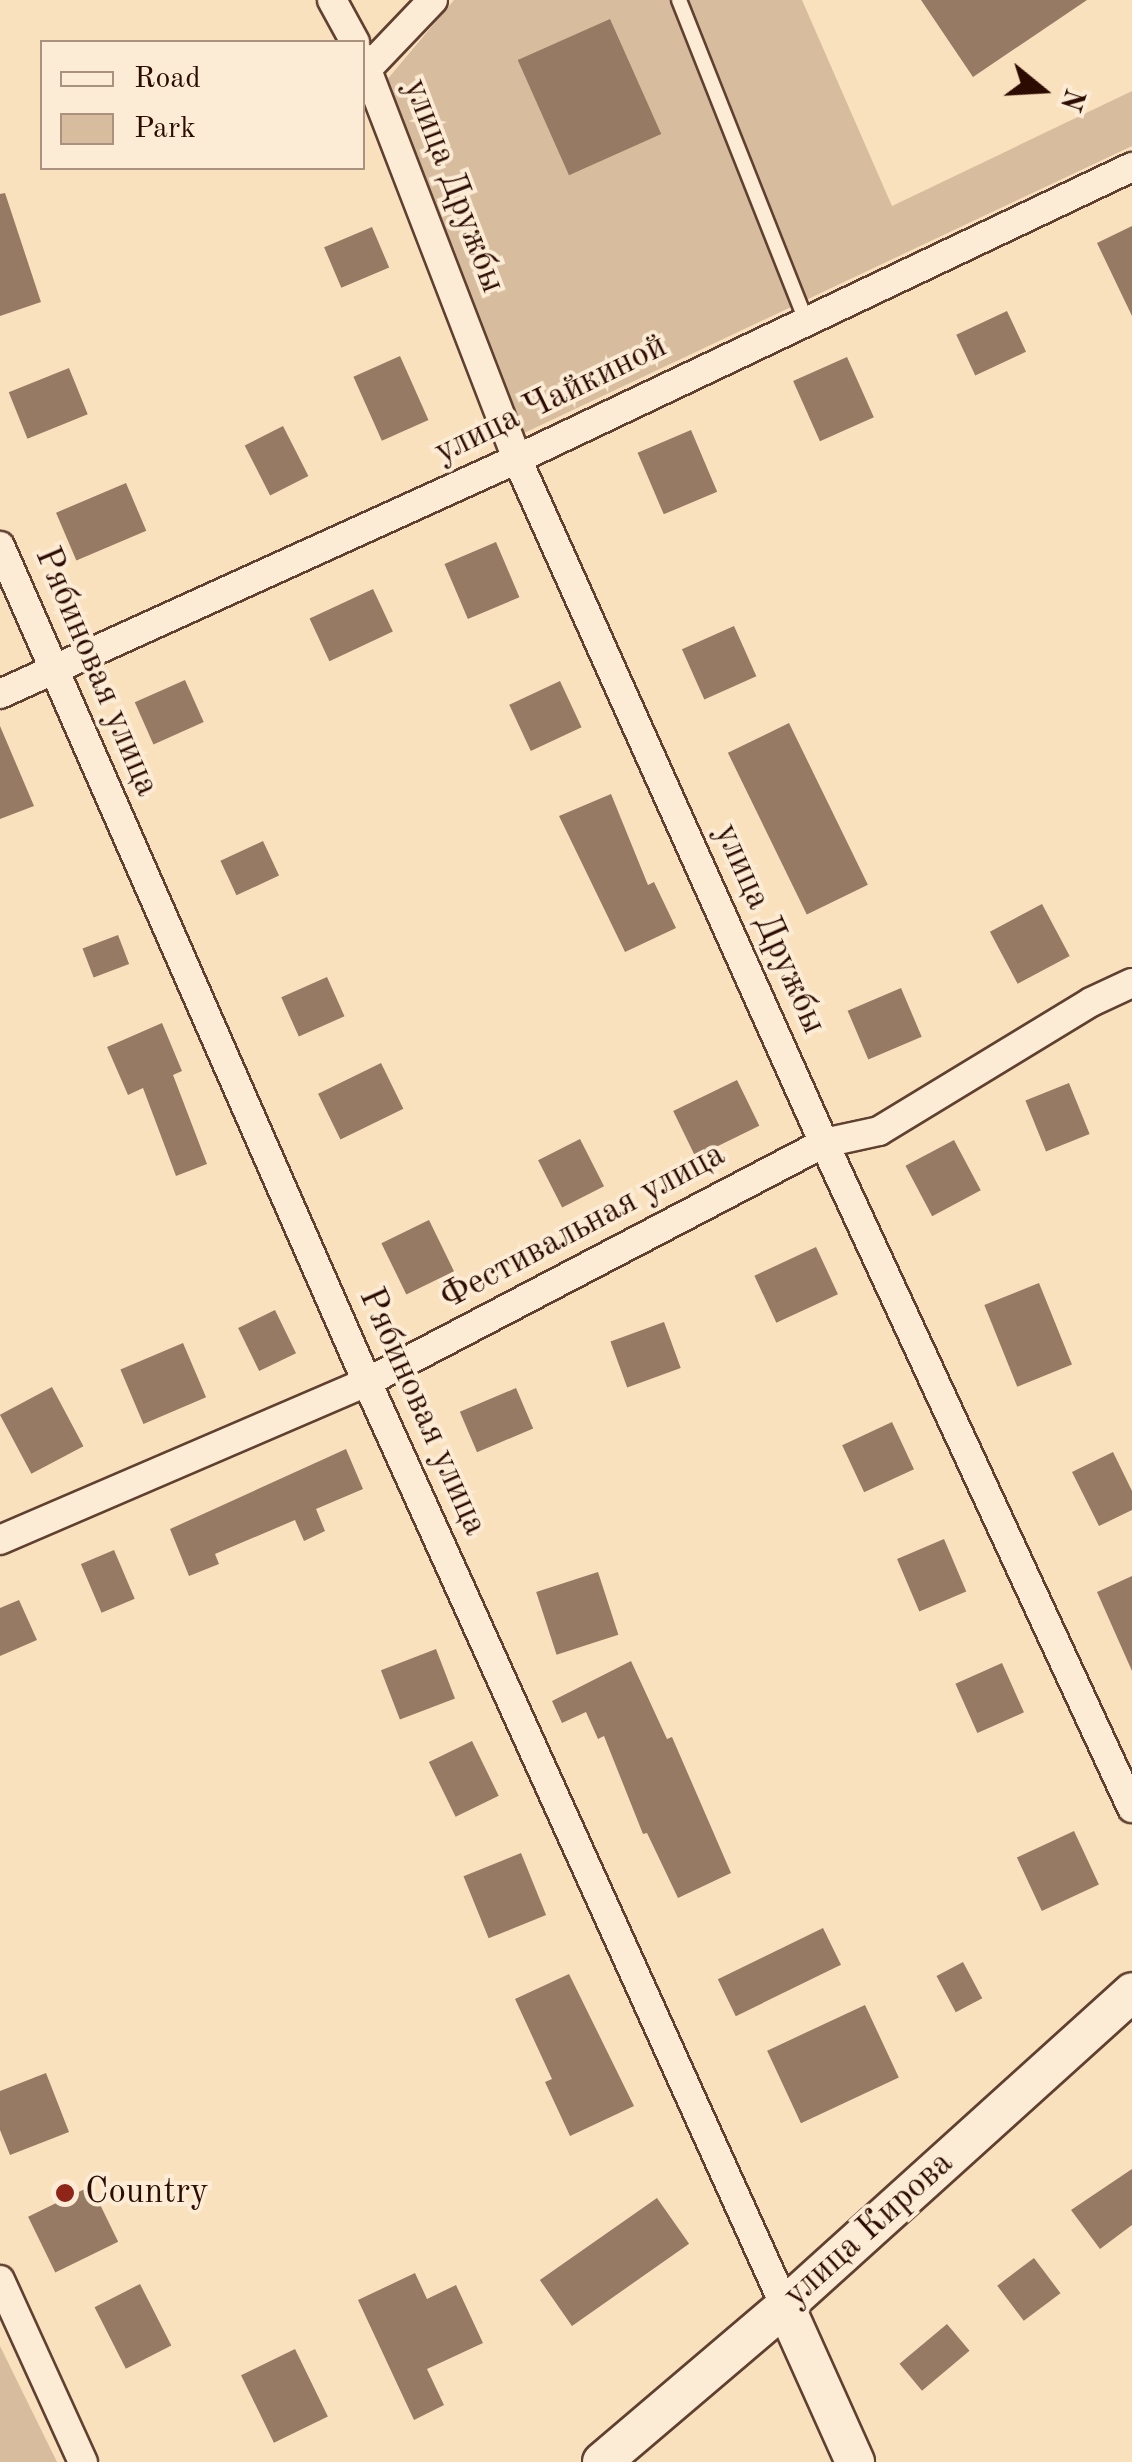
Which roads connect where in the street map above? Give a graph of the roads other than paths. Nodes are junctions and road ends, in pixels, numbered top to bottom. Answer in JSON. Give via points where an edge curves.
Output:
{"nodes":[{"id":1,"x":332,"y":0,"type":"edge"},
{"id":2,"x":433,"y":0,"type":"edge"},
{"id":3,"x":679,"y":0,"type":"edge"},
{"id":4,"x":353,"y":40,"type":"edge"},
{"id":5,"x":366,"y":63,"type":"edge"},
{"id":6,"x":1132,"y":166,"type":"edge"},
{"id":7,"x":805,"y":319,"type":"junction"},
{"id":8,"x":517,"y":459,"type":"junction"},
{"id":9,"x":0,"y":546,"type":"edge"},
{"id":10,"x":54,"y":672,"type":"junction"},
{"id":11,"x":0,"y":694,"type":"edge"},
{"id":12,"x":1132,"y":982,"type":"edge"},
{"id":13,"x":824,"y":1143,"type":"junction"},
{"id":14,"x":367,"y":1382,"type":"junction"},
{"id":15,"x":0,"y":1540,"type":"edge"},
{"id":16,"x":1132,"y":1808,"type":"edge"},
{"id":17,"x":1132,"y":1992,"type":"edge"},
{"id":18,"x":0,"y":2280,"type":"edge"},
{"id":19,"x":785,"y":2306,"type":"junction"},
{"id":20,"x":83,"y":2462,"type":"edge"},
{"id":21,"x":602,"y":2462,"type":"edge"},
{"id":22,"x":856,"y":2462,"type":"edge"}],
"edges":[{"from":1,"to":4,"type":"street"},
{"from":2,"to":5,"type":"street","name":"улица Дружбы"},
{"from":3,"to":7,"type":"lane"},
{"from":5,"to":8,"type":"street","name":"улица Дружбы"},
{"from":6,"to":7,"type":"street","name":"улица Чайкиной"},
{"from":7,"to":8,"type":"street","name":"улица Чайкиной"},
{"from":8,"to":10,"type":"street","name":"улица Чайкиной"},
{"from":8,"to":13,"type":"street","name":"улица Дружбы"},
{"from":9,"to":10,"type":"street","name":"Рябиновая улица"},
{"from":10,"to":11,"type":"street","name":"улица Чайкиной"},
{"from":10,"to":14,"type":"street","name":"Рябиновая улица"},
{"from":12,"to":13,"type":"street","name":"Фестивальная улица","via":[[879,1132]]},
{"from":13,"to":14,"type":"street","name":"Фестивальная улица"},
{"from":13,"to":16,"type":"street","name":"улица Дружбы"},
{"from":14,"to":15,"type":"street","name":"Фестивальная улица"},
{"from":14,"to":19,"type":"street","name":"Рябиновая улица"},
{"from":17,"to":19,"type":"main road","name":"улица Кирова"},
{"from":18,"to":20,"type":"street"},
{"from":19,"to":21,"type":"main road","name":"улица Кирова"},
{"from":19,"to":22,"type":"main road"}]}
